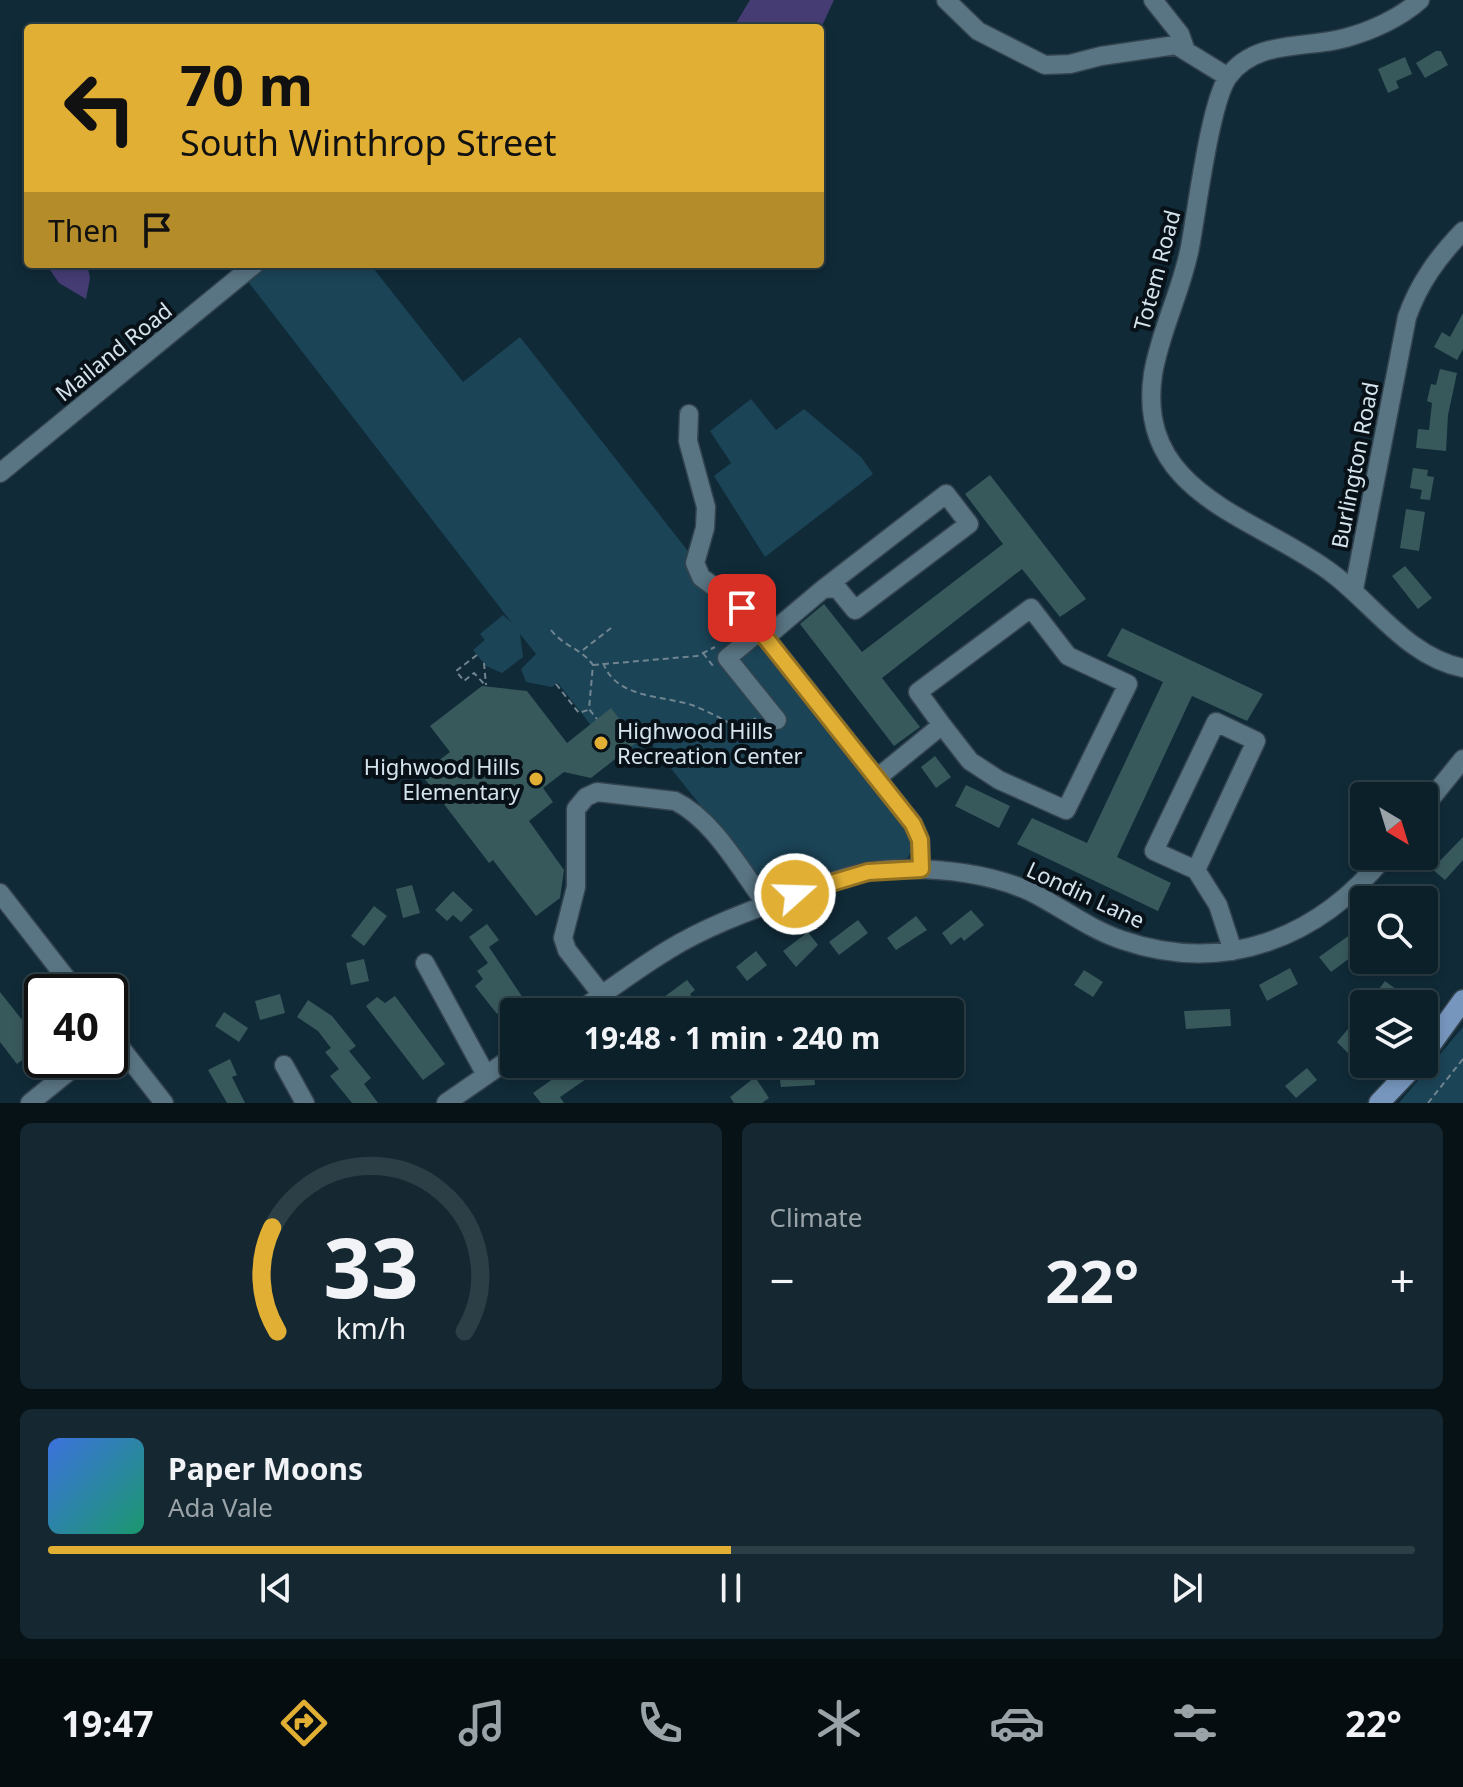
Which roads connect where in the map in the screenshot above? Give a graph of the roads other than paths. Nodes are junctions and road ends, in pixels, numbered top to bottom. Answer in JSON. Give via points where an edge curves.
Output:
{"nodes":[{"id":1,"x":946,"y":0,"type":"edge"},
{"id":2,"x":1153,"y":0,"type":"edge"},
{"id":3,"x":1420,"y":0,"type":"edge"},
{"id":4,"x":1186,"y":51,"type":"junction"},
{"id":5,"x":1228,"y":77,"type":"junction"},
{"id":6,"x":1463,"y":231,"type":"edge"},
{"id":7,"x":250,"y":268,"type":"edge"},
{"id":8,"x":689,"y":414,"type":"dead end"},
{"id":9,"x":0,"y":473,"type":"edge"},
{"id":10,"x":823,"y":589,"type":"junction"},
{"id":11,"x":1354,"y":589,"type":"junction"},
{"id":12,"x":763,"y":634,"type":"junction"},
{"id":13,"x":1463,"y":668,"type":"edge"},
{"id":14,"x":777,"y":720,"type":"road end"},
{"id":15,"x":942,"y":725,"type":"junction"},
{"id":16,"x":1463,"y":759,"type":"edge"},
{"id":17,"x":877,"y":778,"type":"junction"},
{"id":18,"x":1438,"y":790,"type":"edge"},
{"id":19,"x":921,"y":869,"type":"junction"},
{"id":20,"x":1196,"y":870,"type":"junction"},
{"id":21,"x":1372,"y":870,"type":"edge"},
{"id":22,"x":0,"y":893,"type":"edge"},
{"id":23,"x":767,"y":905,"type":"junction"},
{"id":24,"x":1233,"y":951,"type":"junction"},
{"id":25,"x":425,"y":963,"type":"dead end"},
{"id":26,"x":63,"y":974,"type":"edge"},
{"id":27,"x":602,"y":995,"type":"junction"},
{"id":28,"x":598,"y":998,"type":"edge"},
{"id":29,"x":1463,"y":1000,"type":"edge"},
{"id":30,"x":1438,"y":1035,"type":"edge"},
{"id":31,"x":128,"y":1057,"type":"edge"},
{"id":32,"x":284,"y":1065,"type":"dead end"},
{"id":33,"x":500,"y":1066,"type":"edge"},
{"id":34,"x":486,"y":1075,"type":"junction"},
{"id":35,"x":61,"y":1078,"type":"edge"},
{"id":36,"x":1403,"y":1078,"type":"edge"},
{"id":37,"x":30,"y":1103,"type":"edge"},
{"id":38,"x":164,"y":1103,"type":"edge"},
{"id":39,"x":305,"y":1103,"type":"edge"},
{"id":40,"x":446,"y":1103,"type":"edge"},
{"id":41,"x":1379,"y":1103,"type":"edge"}],
"edges":[{"from":1,"to":4,"type":"street","via":[[978,31],[1045,65],[1163,46]]},
{"from":2,"to":4,"type":"street","via":[[1180,34]]},
{"from":3,"to":5,"type":"street","via":[[1364,32],[1250,56]]},
{"from":4,"to":5,"type":"street"},
{"from":5,"to":11,"type":"street","name":"Totem Road","via":[[1217,103],[1182,283],[1153,375],[1155,417],[1169,459],[1195,491]]},
{"from":6,"to":11,"type":"street","name":"Burlington Road","via":[[1431,267],[1407,317]]},
{"from":7,"to":9,"type":"street","name":"Mailand Road"},
{"from":8,"to":12,"type":"street","via":[[688,441],[706,507],[695,563],[701,577],[742,608]]},
{"from":10,"to":10,"type":"street","via":[[837,588],[855,610],[969,524],[946,494]]},
{"from":10,"to":12,"type":"street"},
{"from":11,"to":13,"type":"street","via":[[1422,651]]},
{"from":12,"to":14,"type":"street","via":[[727,658]]},
{"from":12,"to":17,"type":"street"},
{"from":15,"to":15,"type":"street","via":[[918,692],[1031,608],[1068,656],[1128,684],[1066,810],[970,761]]},
{"from":15,"to":17,"type":"street"},
{"from":16,"to":18,"type":"street"},
{"from":17,"to":19,"type":"street","via":[[913,824],[920,840]]},
{"from":19,"to":23,"type":"street","name":"Londin Lane","via":[[854,875]]},
{"from":19,"to":24,"type":"street","name":"Londin Lane","via":[[1014,886],[1094,929],[1146,948],[1171,954]]},
{"from":20,"to":20,"type":"street","via":[[1256,741],[1216,722],[1154,851]]},
{"from":20,"to":24,"type":"street","via":[[1218,905]]},
{"from":21,"to":24,"type":"street","name":"Londin Lane","via":[[1314,921]]},
{"from":22,"to":26,"type":"street"},
{"from":23,"to":27,"type":"street","name":"Londin Lane","via":[[668,950]]},
{"from":23,"to":27,"type":"street","via":[[686,806],[597,792],[586,797],[573,824],[576,887],[563,938]]},
{"from":25,"to":34,"type":"street"},
{"from":27,"to":28,"type":"street","name":"Londin Lane"},
{"from":29,"to":30,"type":"main road"},
{"from":31,"to":38,"type":"street"},
{"from":32,"to":39,"type":"street"},
{"from":33,"to":34,"type":"street"},
{"from":34,"to":40,"type":"street"},
{"from":35,"to":37,"type":"street"},
{"from":36,"to":41,"type":"main road"}]}
